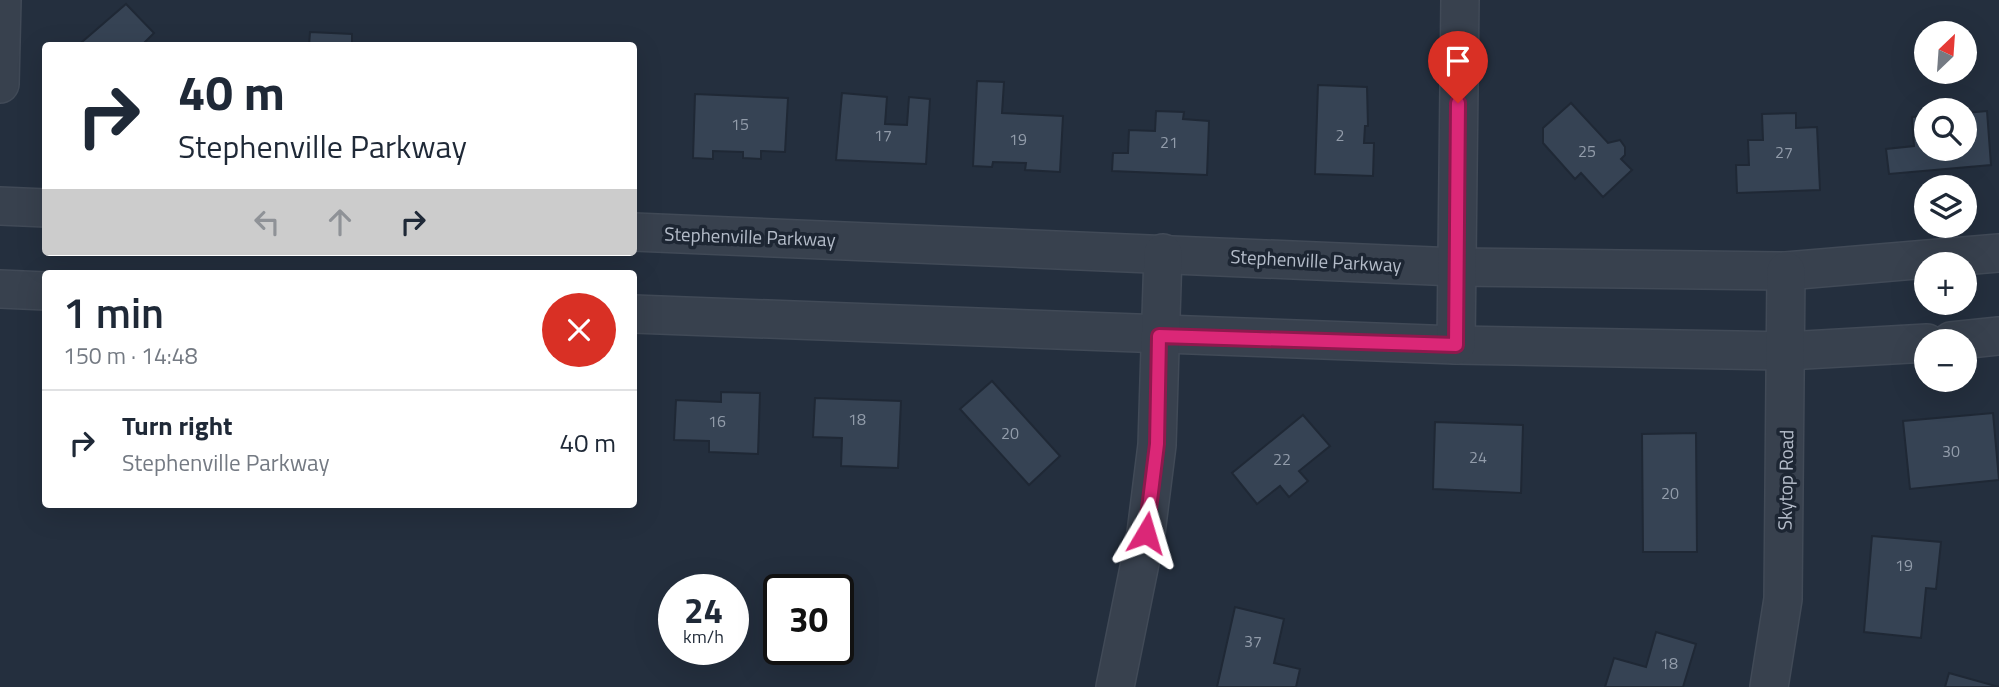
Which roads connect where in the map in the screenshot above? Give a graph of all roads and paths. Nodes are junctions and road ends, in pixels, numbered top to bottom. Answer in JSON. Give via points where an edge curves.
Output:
{"nodes":[{"id":1,"x":2,"y":0,"type":"edge"},
{"id":2,"x":1460,"y":0,"type":"edge"},
{"id":3,"x":0,"y":84,"type":"edge"},
{"id":4,"x":0,"y":206,"type":"edge"},
{"id":5,"x":42,"y":208,"type":"edge"},
{"id":6,"x":637,"y":232,"type":"edge"},
{"id":7,"x":1163,"y":253,"type":"junction"},
{"id":8,"x":1999,"y":253,"type":"edge"},
{"id":9,"x":1456,"y":267,"type":"junction"},
{"id":10,"x":1786,"y":271,"type":"junction"},
{"id":11,"x":0,"y":289,"type":"edge"},
{"id":12,"x":42,"y":291,"type":"edge"},
{"id":13,"x":637,"y":314,"type":"edge"},
{"id":14,"x":1159,"y":336,"type":"junction"},
{"id":15,"x":1999,"y":336,"type":"edge"},
{"id":16,"x":1977,"y":338,"type":"edge"},
{"id":17,"x":1456,"y":345,"type":"junction"},
{"id":18,"x":1914,"y":345,"type":"edge"},
{"id":19,"x":1787,"y":351,"type":"junction"},
{"id":20,"x":1115,"y":687,"type":"edge"},
{"id":21,"x":1769,"y":687,"type":"edge"}],
"edges":[{"from":1,"to":3,"type":"street"},
{"from":2,"to":9,"type":"street"},
{"from":4,"to":5,"type":"street"},
{"from":6,"to":7,"type":"street","name":"Stephenville Parkway"},
{"from":7,"to":9,"type":"street","name":"Stephenville Parkway"},
{"from":7,"to":14,"type":"street"},
{"from":8,"to":10,"type":"street","name":"Stephenville Parkway"},
{"from":9,"to":10,"type":"street","name":"Stephenville Parkway"},
{"from":9,"to":17,"type":"street"},
{"from":10,"to":19,"type":"street","name":"Skytop Road"},
{"from":11,"to":12,"type":"street"},
{"from":13,"to":14,"type":"street"},
{"from":14,"to":17,"type":"street"},
{"from":14,"to":20,"type":"street","via":[[1157,444],[1146,533]]},
{"from":15,"to":16,"type":"street"},
{"from":17,"to":19,"type":"street"},
{"from":18,"to":19,"type":"street"},
{"from":19,"to":21,"type":"street","name":"Skytop Road","via":[[1783,599]]}]}
